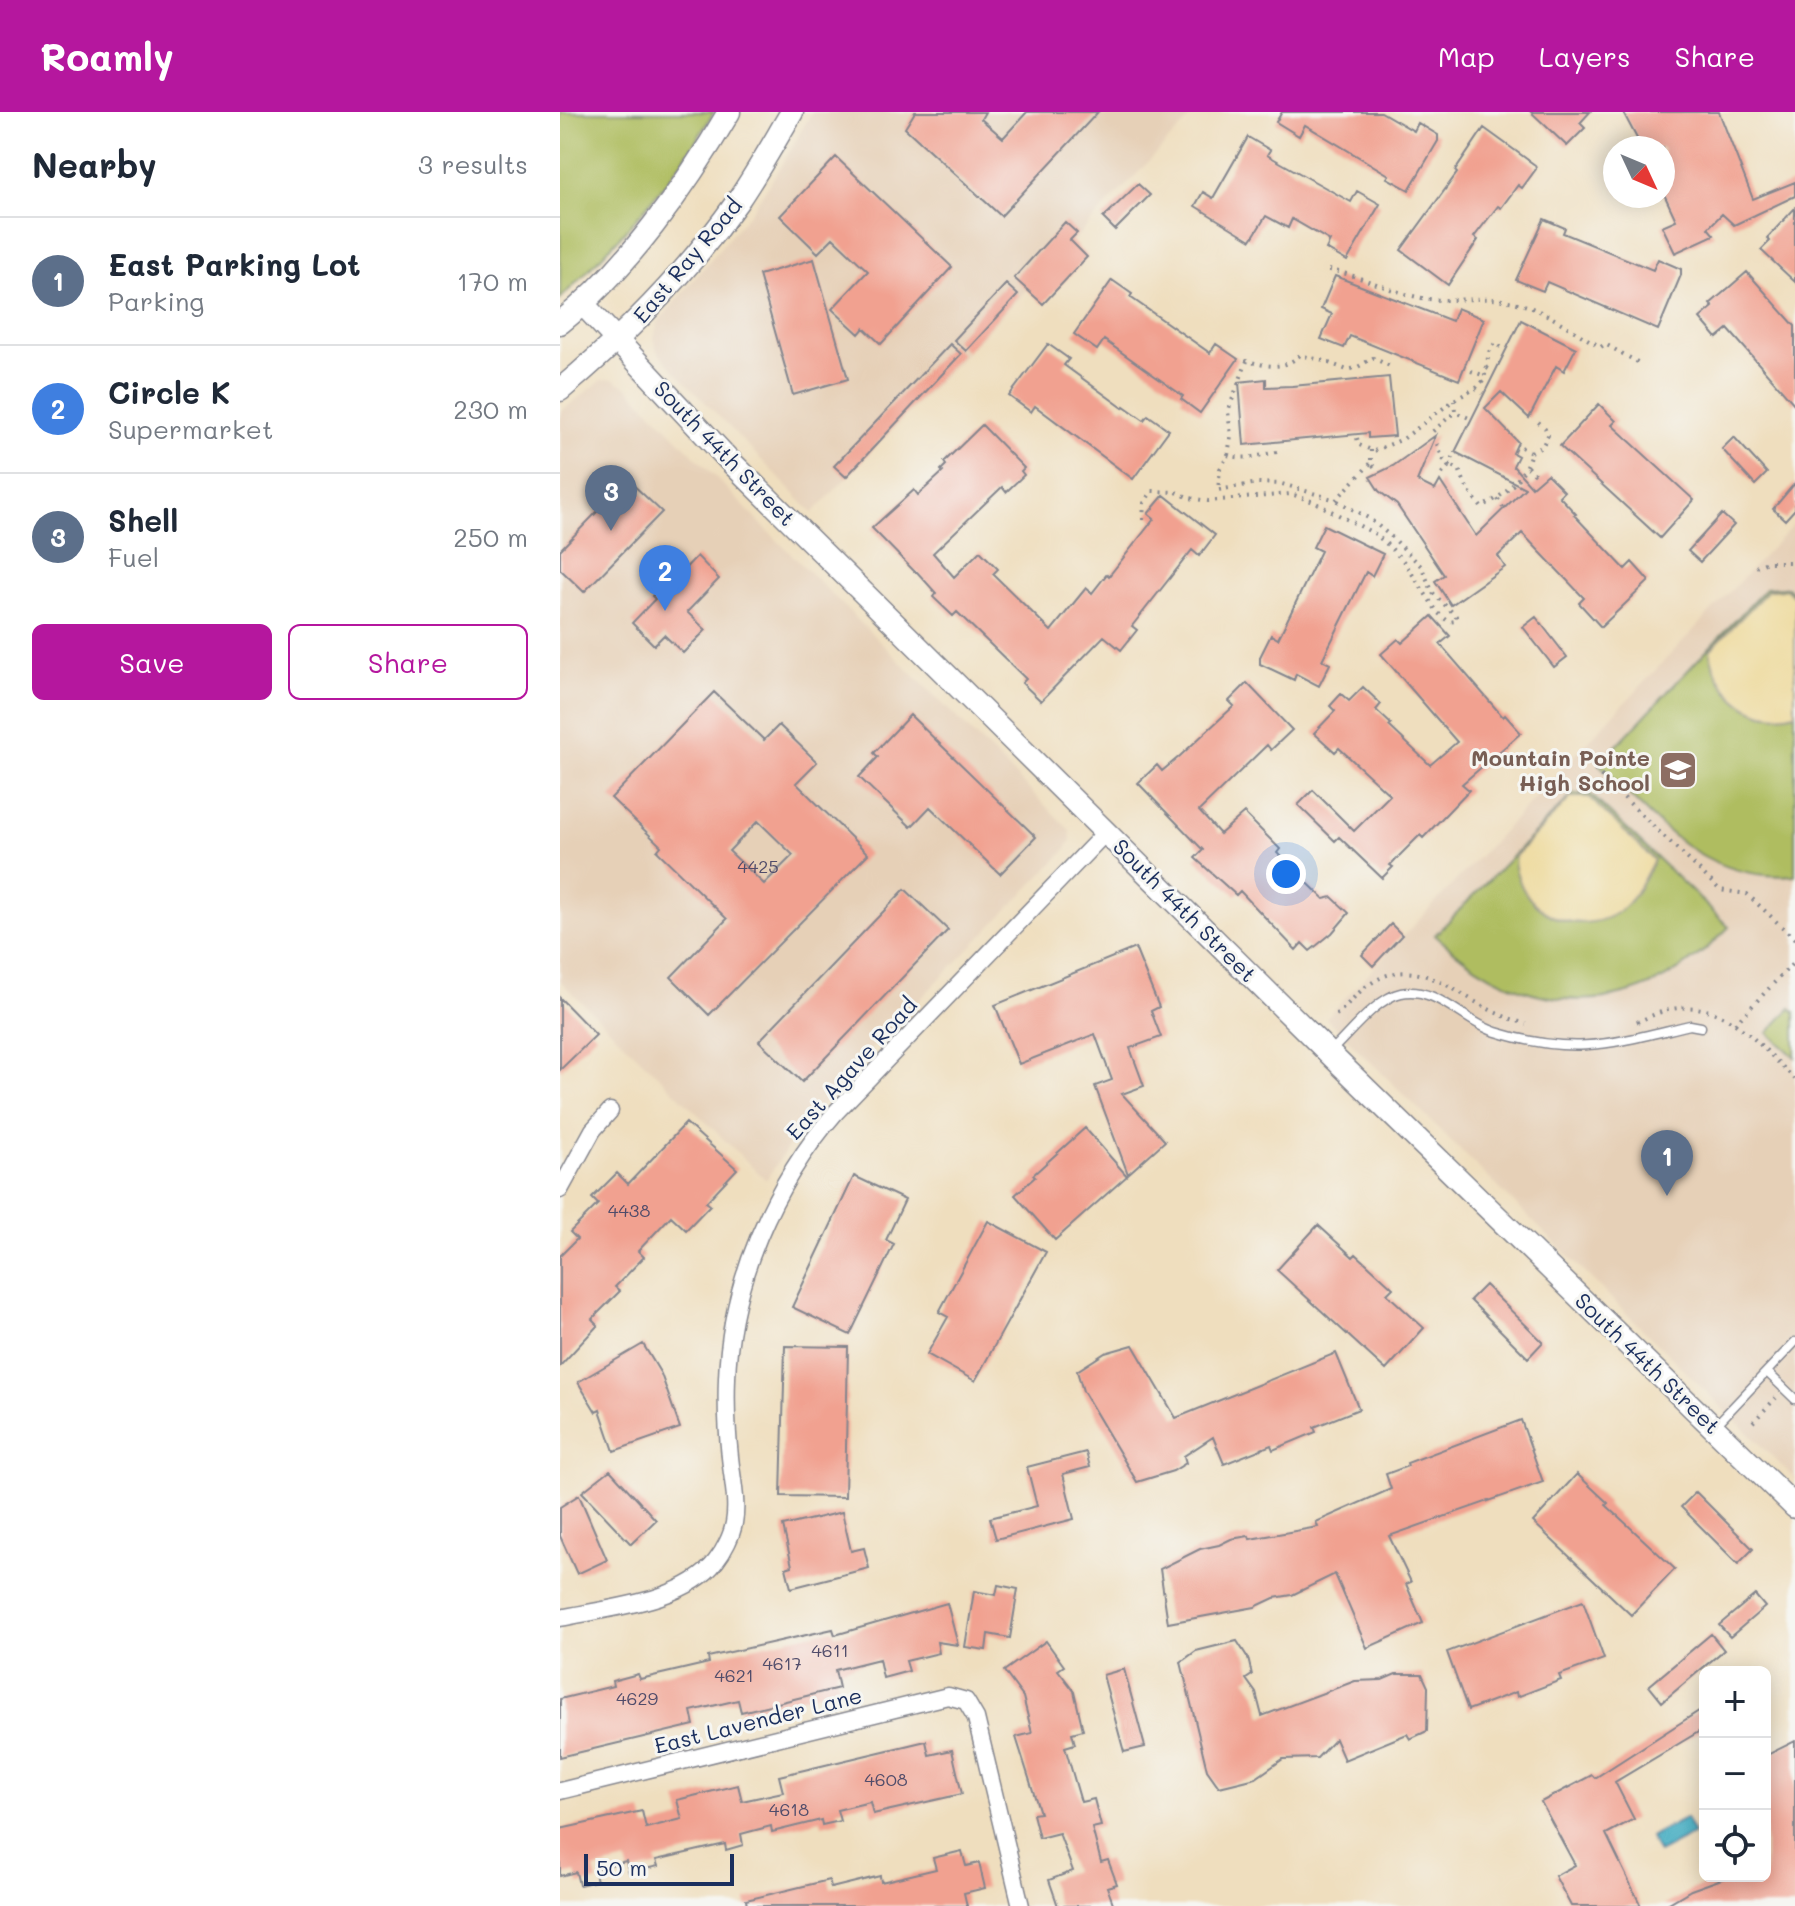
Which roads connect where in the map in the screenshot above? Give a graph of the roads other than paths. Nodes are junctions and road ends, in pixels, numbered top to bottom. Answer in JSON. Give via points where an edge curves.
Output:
{"nodes":[{"id":1,"x":729,"y":112,"type":"edge"},
{"id":2,"x":792,"y":112,"type":"edge"},
{"id":3,"x":583,"y":304,"type":"junction"},
{"id":4,"x":560,"y":323,"type":"edge"},
{"id":5,"x":618,"y":341,"type":"junction"},
{"id":6,"x":560,"y":390,"type":"edge"},
{"id":7,"x":1106,"y":832,"type":"junction"},
{"id":8,"x":1701,"y":1027,"type":"dead end"},
{"id":9,"x":1329,"y":1053,"type":"junction"},
{"id":10,"x":610,"y":1111,"type":"dead end"},
{"id":11,"x":560,"y":1190,"type":"edge"},
{"id":12,"x":1795,"y":1342,"type":"edge"},
{"id":13,"x":1767,"y":1372,"type":"junction"},
{"id":14,"x":1795,"y":1399,"type":"edge"},
{"id":15,"x":1713,"y":1427,"type":"junction"},
{"id":16,"x":1795,"y":1507,"type":"edge"},
{"id":17,"x":560,"y":1618,"type":"edge"},
{"id":18,"x":560,"y":1791,"type":"edge"},
{"id":19,"x":1021,"y":1906,"type":"edge"}],
"edges":[{"from":1,"to":3,"type":"street","via":[[695,169]]},
{"from":2,"to":5,"type":"street","name":"East Ray Road","via":[[737,201],[676,281]]},
{"from":3,"to":4,"type":"street"},
{"from":3,"to":5,"type":"street","name":"South 44th Street"},
{"from":5,"to":6,"type":"street","name":"East Ray Road"},
{"from":5,"to":7,"type":"street","name":"South 44th Street","via":[[728,459]]},
{"from":7,"to":9,"type":"street","name":"South 44th Street"},
{"from":7,"to":17,"type":"street","name":"East Agave Road","via":[[835,1113],[773,1204],[743,1282],[730,1351],[727,1419],[734,1525],[717,1560],[686,1587]]},
{"from":8,"to":9,"type":"lane","via":[[1690,1025],[1609,1045],[1565,1047],[1495,1032],[1446,1004],[1411,992],[1382,1001]]},
{"from":9,"to":15,"type":"street","name":"South 44th Street"},
{"from":10,"to":11,"type":"street","via":[[593,1130]]},
{"from":12,"to":13,"type":"lane"},
{"from":13,"to":14,"type":"lane"},
{"from":13,"to":15,"type":"lane"},
{"from":15,"to":16,"type":"street","name":"South 44th Street"},
{"from":18,"to":19,"type":"street","name":"East Lavender Lane","via":[[948,1696],[966,1701],[976,1718]]}]}
